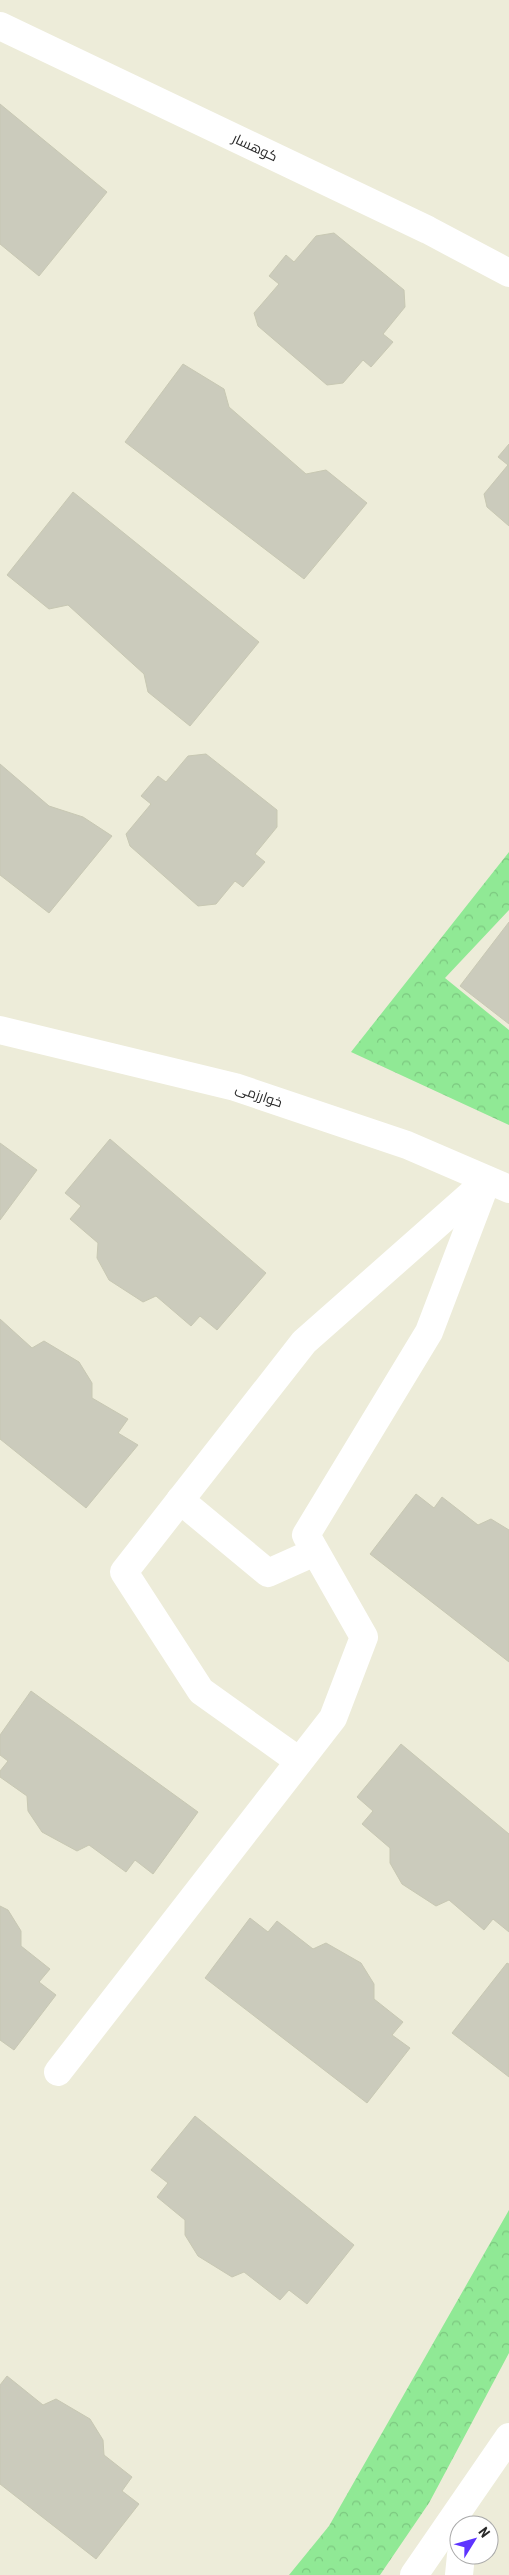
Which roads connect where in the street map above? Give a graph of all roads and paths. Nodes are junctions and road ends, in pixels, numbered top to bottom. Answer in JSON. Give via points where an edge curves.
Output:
{"nodes":[{"id":1,"x":0,"y":26,"type":"edge"},
{"id":2,"x":509,"y":273,"type":"edge"},
{"id":3,"x":0,"y":1030,"type":"edge"},
{"id":4,"x":498,"y":1184,"type":"edge"},
{"id":5,"x":180,"y":1500,"type":"junction"},
{"id":6,"x":315,"y":1552,"type":"junction"},
{"id":7,"x":299,"y":1761,"type":"junction"},
{"id":8,"x":58,"y":2072,"type":"dead end"},
{"id":9,"x":509,"y":2437,"type":"edge"},
{"id":10,"x":465,"y":2513,"type":"edge"},
{"id":11,"x":414,"y":2575,"type":"edge"}],
"edges":[{"from":1,"to":2,"type":"street","name":"کوهسار","via":[[428,230]]},
{"from":3,"to":4,"type":"street","name":"خوارزمی","via":[[235,1087],[407,1145]]},
{"from":4,"to":5,"type":"street","via":[[304,1342]]},
{"from":4,"to":6,"type":"street","via":[[429,1332],[306,1535]]},
{"from":5,"to":6,"type":"street","via":[[268,1573]]},
{"from":5,"to":7,"type":"street","via":[[124,1572],[201,1691]]},
{"from":6,"to":7,"type":"street","via":[[364,1637],[333,1718]]},
{"from":7,"to":8,"type":"street"},
{"from":9,"to":10,"type":"street"},
{"from":10,"to":11,"type":"street"}]}
